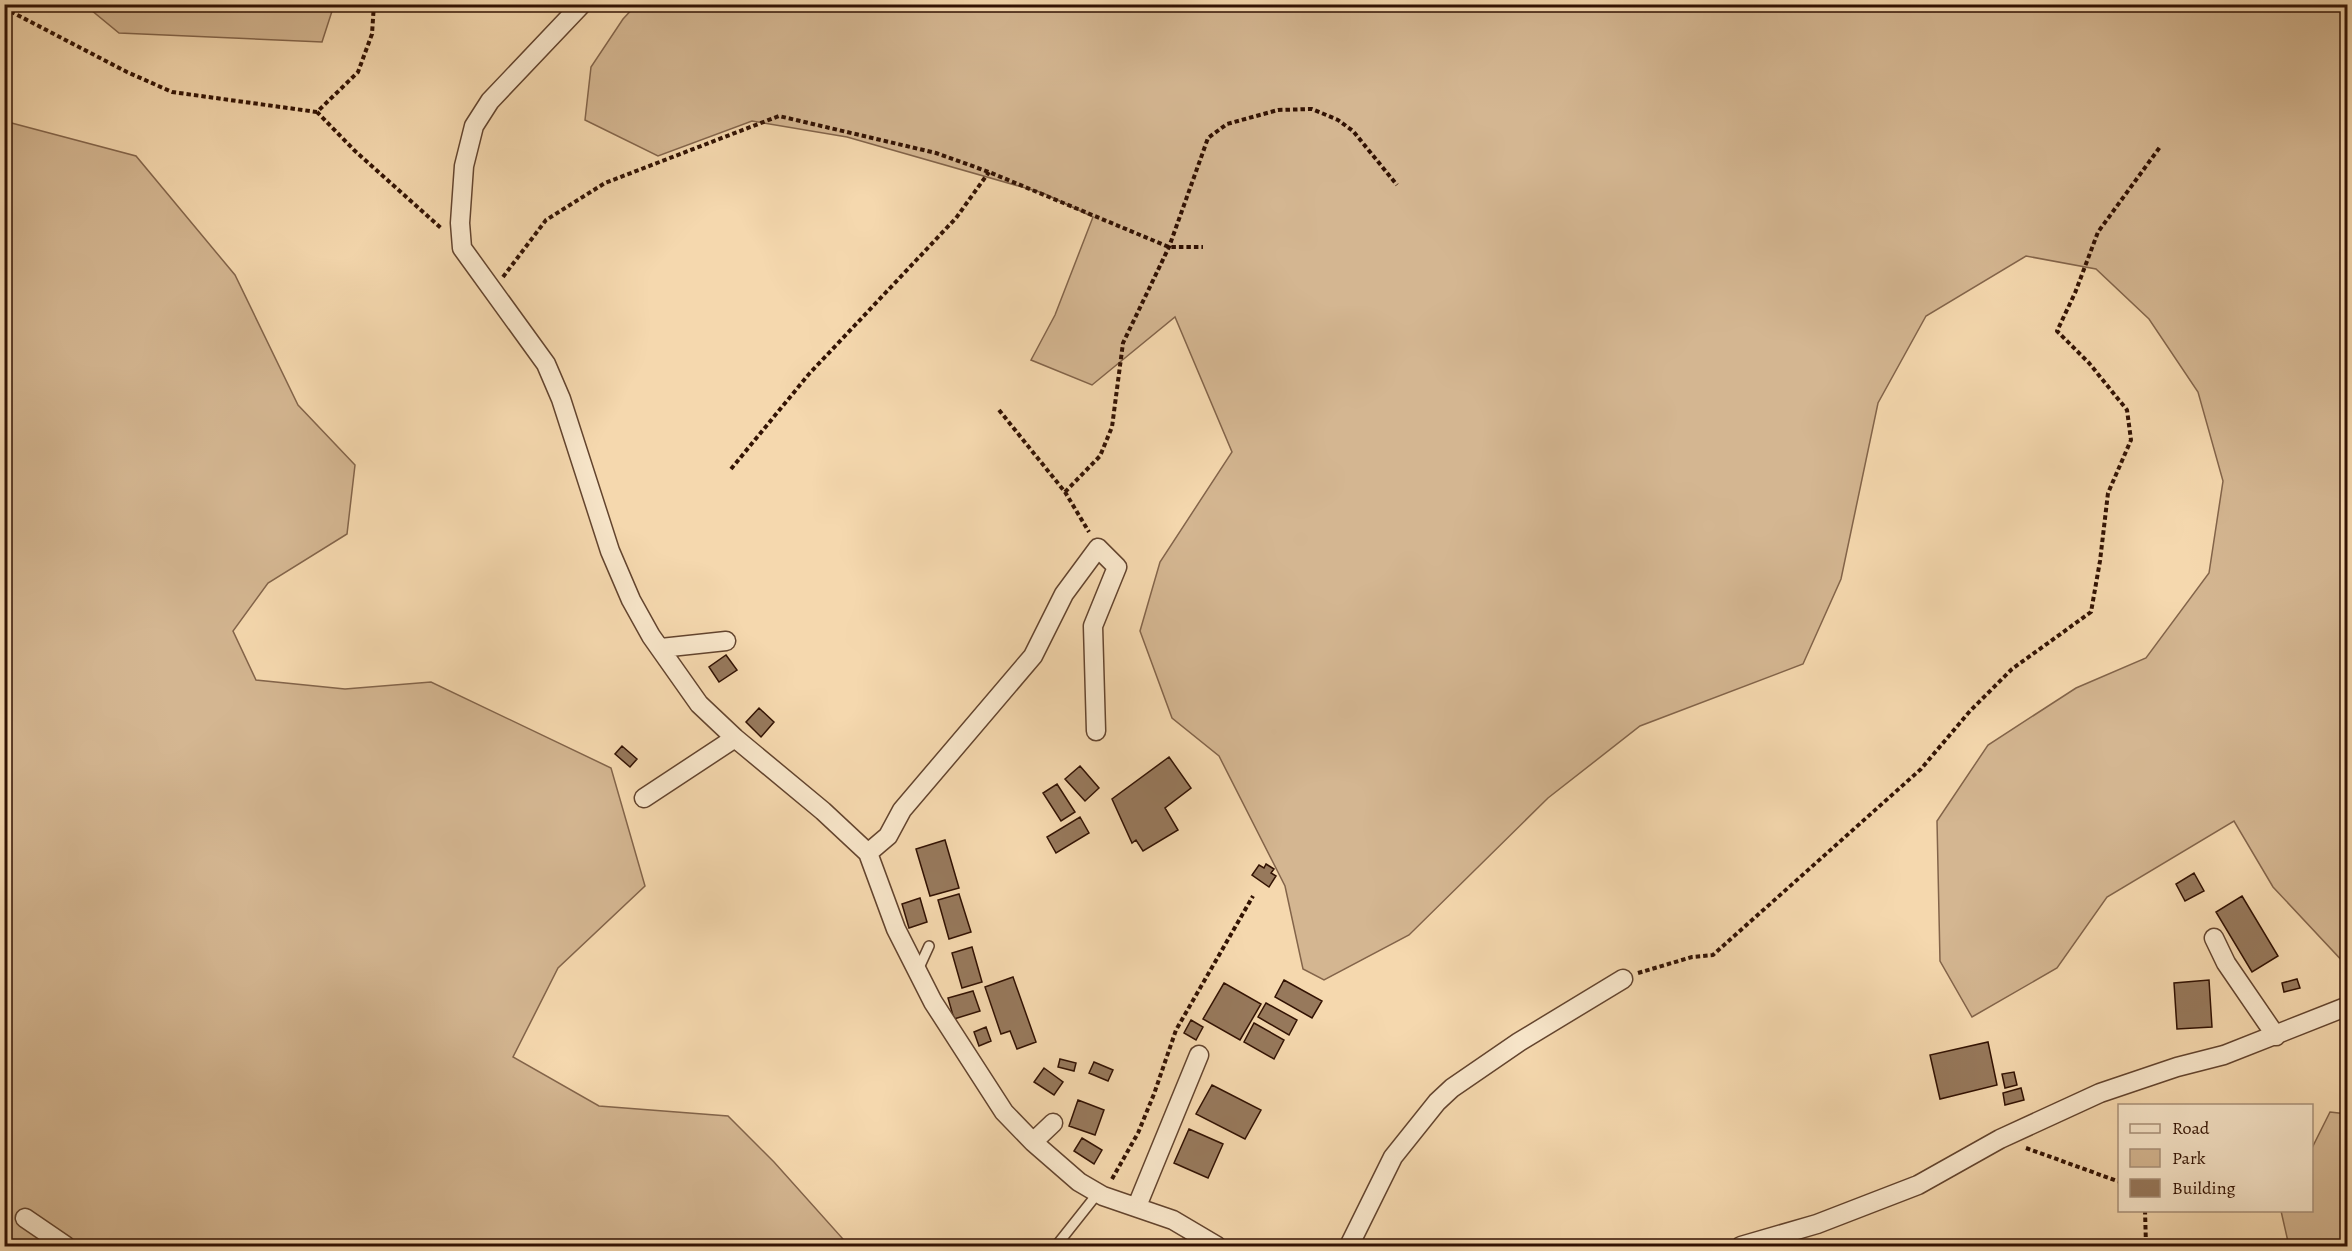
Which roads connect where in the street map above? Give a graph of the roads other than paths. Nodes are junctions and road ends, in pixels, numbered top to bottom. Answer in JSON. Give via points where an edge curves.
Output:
{"nodes":[{"id":1,"x":582,"y":4,"type":"edge"},
{"id":2,"x":726,"y":641,"type":"dead end"},
{"id":3,"x":661,"y":648,"type":"junction"},
{"id":4,"x":1096,"y":731,"type":"dead end"},
{"id":5,"x":735,"y":738,"type":"junction"},
{"id":6,"x":644,"y":798,"type":"dead end"},
{"id":7,"x":868,"y":853,"type":"junction"},
{"id":8,"x":2214,"y":938,"type":"dead end"},
{"id":9,"x":929,"y":946,"type":"dead end"},
{"id":10,"x":918,"y":970,"type":"junction"},
{"id":11,"x":1623,"y":979,"type":"road end"},
{"id":12,"x":2348,"y":1006,"type":"edge"},
{"id":13,"x":2276,"y":1036,"type":"junction"},
{"id":14,"x":1199,"y":1055,"type":"dead end"},
{"id":15,"x":1053,"y":1123,"type":"dead end"},
{"id":16,"x":1033,"y":1142,"type":"junction"},
{"id":17,"x":1100,"y":1194,"type":"junction"},
{"id":18,"x":1137,"y":1206,"type":"junction"},
{"id":19,"x":25,"y":1218,"type":"dead end"},
{"id":20,"x":66,"y":1246,"type":"edge"},
{"id":21,"x":1056,"y":1246,"type":"edge"},
{"id":22,"x":1217,"y":1246,"type":"edge"},
{"id":23,"x":1348,"y":1246,"type":"edge"},
{"id":24,"x":1741,"y":1246,"type":"edge"}],
"edges":[{"from":1,"to":3,"type":"street","via":[[490,101],[474,126],[464,166],[462,248],[546,364],[610,551],[631,600]]},
{"from":2,"to":3,"type":"street"},
{"from":3,"to":5,"type":"street","via":[[699,704]]},
{"from":4,"to":7,"type":"street","via":[[1093,626],[1117,567],[1098,548],[1064,594],[1033,656],[902,810],[888,836]]},
{"from":5,"to":6,"type":"street"},
{"from":5,"to":7,"type":"street"},
{"from":7,"to":10,"type":"street","via":[[896,929]]},
{"from":8,"to":13,"type":"street","via":[[2226,963]]},
{"from":9,"to":10,"type":"lane"},
{"from":10,"to":16,"type":"street","via":[[933,1002],[1004,1112]]},
{"from":11,"to":23,"type":"street","via":[[1519,1042],[1437,1102],[1393,1158]]},
{"from":12,"to":13,"type":"street"},
{"from":13,"to":24,"type":"street","via":[[2100,1093],[2000,1139],[1918,1185],[1817,1224]]},
{"from":14,"to":18,"type":"street"},
{"from":15,"to":16,"type":"street"},
{"from":16,"to":17,"type":"street","via":[[1078,1182]]},
{"from":17,"to":18,"type":"street"},
{"from":17,"to":21,"type":"lane"},
{"from":18,"to":22,"type":"street","via":[[1173,1220]]},
{"from":19,"to":20,"type":"street"}]}
